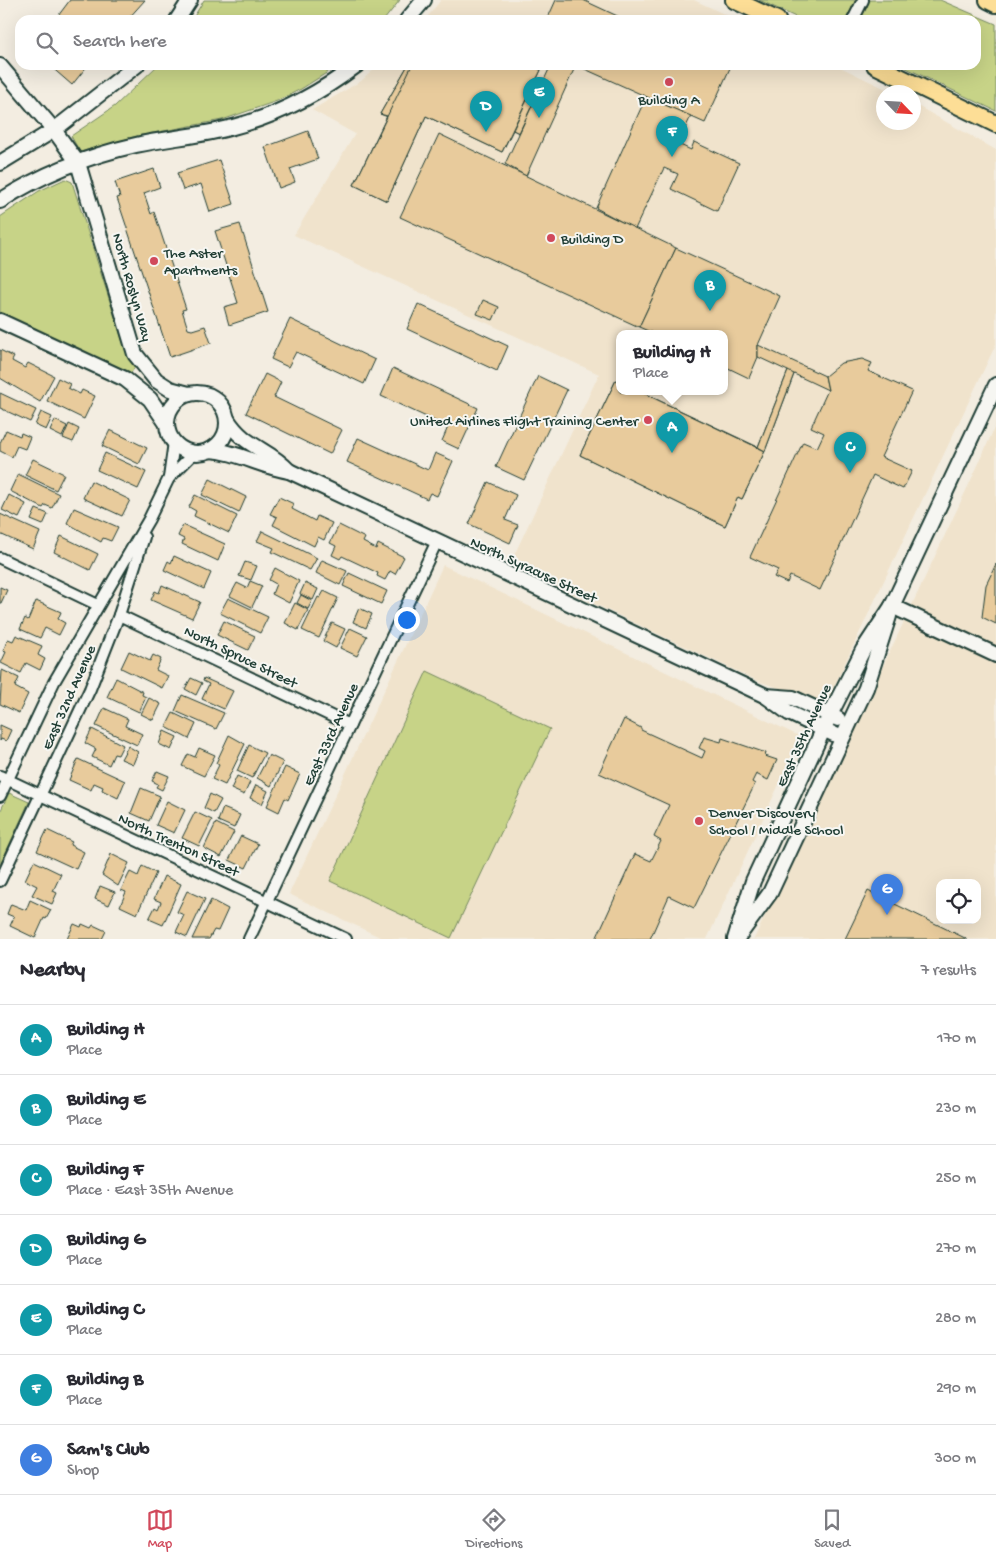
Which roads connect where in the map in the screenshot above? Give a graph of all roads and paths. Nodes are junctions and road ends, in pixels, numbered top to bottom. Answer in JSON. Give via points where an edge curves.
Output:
{"nodes":[{"id":1,"x":190,"y":0,"type":"edge"},
{"id":2,"x":424,"y":0,"type":"edge"},
{"id":3,"x":734,"y":0,"type":"edge"},
{"id":4,"x":863,"y":0,"type":"edge"},
{"id":5,"x":988,"y":0,"type":"edge"},
{"id":6,"x":996,"y":4,"type":"edge"},
{"id":7,"x":180,"y":15,"type":"edge"},
{"id":8,"x":411,"y":15,"type":"edge"},
{"id":9,"x":766,"y":15,"type":"edge"},
{"id":10,"x":856,"y":15,"type":"edge"},
{"id":11,"x":0,"y":66,"type":"edge"},
{"id":12,"x":131,"y":70,"type":"edge"},
{"id":13,"x":350,"y":70,"type":"edge"},
{"id":14,"x":885,"y":70,"type":"edge"},
{"id":15,"x":965,"y":108,"type":"junction"},
{"id":16,"x":996,"y":124,"type":"edge"},
{"id":17,"x":54,"y":130,"type":"junction"},
{"id":18,"x":996,"y":136,"type":"edge"},
{"id":19,"x":0,"y":163,"type":"edge"},
{"id":20,"x":78,"y":163,"type":"junction"},
{"id":21,"x":0,"y":201,"type":"edge"},
{"id":22,"x":0,"y":321,"type":"edge"},
{"id":23,"x":996,"y":385,"type":"edge"},
{"id":24,"x":189,"y":394,"type":"junction"},
{"id":25,"x":226,"y":419,"type":"junction"},
{"id":26,"x":167,"y":424,"type":"junction"},
{"id":27,"x":174,"y":442,"type":"junction"},
{"id":28,"x":209,"y":450,"type":"junction"},
{"id":29,"x":195,"y":452,"type":"junction"},
{"id":30,"x":288,"y":470,"type":"junction"},
{"id":31,"x":168,"y":478,"type":"junction"},
{"id":32,"x":149,"y":519,"type":"junction"},
{"id":33,"x":437,"y":541,"type":"junction"},
{"id":34,"x":0,"y":558,"type":"edge"},
{"id":35,"x":98,"y":605,"type":"junction"},
{"id":36,"x":892,"y":606,"type":"junction"},
{"id":37,"x":119,"y":614,"type":"junction"},
{"id":38,"x":996,"y":655,"type":"edge"},
{"id":39,"x":766,"y":696,"type":"junction"},
{"id":40,"x":830,"y":715,"type":"junction"},
{"id":41,"x":849,"y":724,"type":"junction"},
{"id":42,"x":350,"y":725,"type":"junction"},
{"id":43,"x":824,"y":730,"type":"junction"},
{"id":44,"x":842,"y":738,"type":"junction"},
{"id":45,"x":4,"y":778,"type":"edge"},
{"id":46,"x":41,"y":795,"type":"junction"},
{"id":47,"x":0,"y":796,"type":"edge"},
{"id":48,"x":0,"y":881,"type":"edge"},
{"id":49,"x":267,"y":902,"type":"junction"},
{"id":50,"x":249,"y":939,"type":"edge"},
{"id":51,"x":346,"y":939,"type":"edge"},
{"id":52,"x":736,"y":939,"type":"edge"}],
"edges":[{"from":1,"to":7,"type":"street"},
{"from":2,"to":8,"type":"street"},
{"from":3,"to":9,"type":"main road"},
{"from":4,"to":10,"type":"street"},
{"from":5,"to":6,"type":"main road"},
{"from":11,"to":17,"type":"street","name":"North Roslyn Way"},
{"from":12,"to":17,"type":"street"},
{"from":13,"to":20,"type":"street","via":[[317,92],[272,114],[234,127],[137,145]]},
{"from":14,"to":15,"type":"main road"},
{"from":15,"to":16,"type":"main road"},
{"from":15,"to":18,"type":"main road"},
{"from":17,"to":19,"type":"street"},
{"from":17,"to":20,"type":"street","name":"North Roslyn Way"},
{"from":20,"to":21,"type":"street","via":[[54,171]]},
{"from":20,"to":24,"type":"street","name":"North Roslyn Way","via":[[136,354],[156,380]]},
{"from":22,"to":26,"type":"street","via":[[125,379],[152,401]]},
{"from":23,"to":36,"type":"street","name":"East 35th Avenue"},
{"from":24,"to":25,"type":"street","via":[[209,395],[224,409]]},
{"from":24,"to":26,"type":"street","via":[[173,405]]},
{"from":25,"to":28,"type":"street","via":[[223,437]]},
{"from":25,"to":30,"type":"street","name":"North Syracuse Street","via":[[242,439],[280,461]]},
{"from":26,"to":27,"type":"street"},
{"from":27,"to":29,"type":"street"},
{"from":27,"to":31,"type":"street","name":"East 32nd Avenue"},
{"from":28,"to":29,"type":"street"},
{"from":28,"to":30,"type":"street","name":"North Syracuse Street","via":[[234,453],[274,469]]},
{"from":29,"to":31,"type":"street","name":"East 32nd Avenue"},
{"from":30,"to":33,"type":"street","name":"North Syracuse Street"},
{"from":31,"to":32,"type":"street","name":"East 32nd Avenue"},
{"from":32,"to":35,"type":"street","name":"East 32nd Avenue"},
{"from":32,"to":37,"type":"street","name":"East 32nd Avenue"},
{"from":33,"to":39,"type":"street","name":"North Syracuse Street"},
{"from":33,"to":42,"type":"street","name":"East 33rd Avenue"},
{"from":34,"to":35,"type":"street"},
{"from":35,"to":45,"type":"street","name":"East 32nd Avenue"},
{"from":36,"to":38,"type":"street"},
{"from":36,"to":40,"type":"street","name":"East 35th Avenue","via":[[859,657]]},
{"from":36,"to":41,"type":"street","name":"East 35th Avenue","via":[[875,664]]},
{"from":37,"to":42,"type":"street","name":"North Spruce Street"},
{"from":37,"to":46,"type":"street","name":"East 32nd Avenue","via":[[90,689]]},
{"from":39,"to":40,"type":"street","name":"North Syracuse Street","via":[[793,698]]},
{"from":39,"to":43,"type":"street","name":"North Syracuse Street","via":[[788,713]]},
{"from":40,"to":41,"type":"street","name":"North Syracuse Street"},
{"from":40,"to":43,"type":"street","name":"East 35th Avenue"},
{"from":41,"to":44,"type":"street","name":"East 35th Avenue"},
{"from":42,"to":49,"type":"street","name":"East 33rd Avenue"},
{"from":43,"to":44,"type":"street","name":"North Syracuse Street"},
{"from":43,"to":52,"type":"street","name":"East 35th Avenue","via":[[753,881]]},
{"from":44,"to":52,"type":"street","name":"East 35th Avenue","via":[[770,893]]},
{"from":45,"to":46,"type":"street","name":"North Trenton Street"},
{"from":45,"to":47,"type":"street","name":"East 32nd Avenue"},
{"from":46,"to":48,"type":"street","name":"East 32nd Avenue"},
{"from":46,"to":49,"type":"street","name":"North Trenton Street"},
{"from":49,"to":50,"type":"street","name":"East 33rd Avenue"},
{"from":49,"to":51,"type":"street","name":"North Trenton Street"}]}
